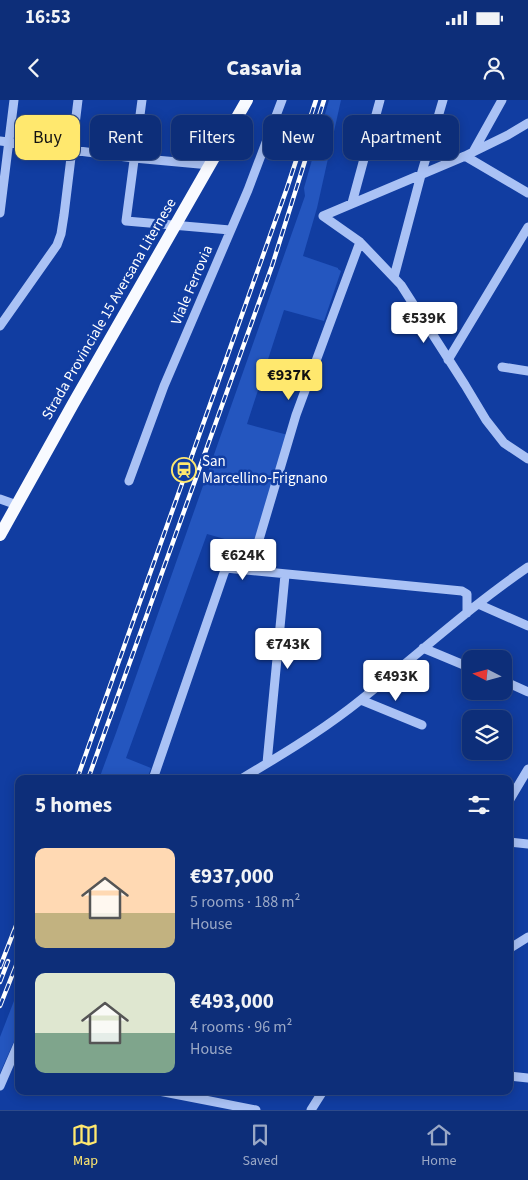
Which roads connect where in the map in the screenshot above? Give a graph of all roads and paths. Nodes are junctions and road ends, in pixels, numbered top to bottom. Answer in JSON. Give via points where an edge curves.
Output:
{"nodes":[{"id":1,"x":14,"y":100,"type":"edge"},
{"id":2,"x":78,"y":100,"type":"edge"},
{"id":3,"x":142,"y":100,"type":"edge"},
{"id":4,"x":247,"y":100,"type":"edge"},
{"id":5,"x":282,"y":100,"type":"edge"},
{"id":6,"x":380,"y":100,"type":"edge"},
{"id":7,"x":443,"y":100,"type":"edge"},
{"id":8,"x":502,"y":100,"type":"edge"},
{"id":9,"x":76,"y":115,"type":"edge"},
{"id":10,"x":140,"y":115,"type":"edge"},
{"id":11,"x":528,"y":123,"type":"edge"},
{"id":12,"x":4,"y":142,"type":"edge"},
{"id":13,"x":469,"y":154,"type":"junction"},
{"id":14,"x":70,"y":160,"type":"edge"},
{"id":15,"x":134,"y":160,"type":"edge"},
{"id":16,"x":156,"y":160,"type":"edge"},
{"id":17,"x":210,"y":165,"type":"junction"},
{"id":18,"x":420,"y":175,"type":"junction"},
{"id":19,"x":528,"y":193,"type":"edge"},
{"id":20,"x":1,"y":203,"type":"edge"},
{"id":21,"x":352,"y":203,"type":"junction"},
{"id":22,"x":0,"y":213,"type":"edge"},
{"id":23,"x":175,"y":226,"type":"junction"},
{"id":24,"x":528,"y":227,"type":"edge"},
{"id":25,"x":230,"y":230,"type":"junction"},
{"id":26,"x":360,"y":242,"type":"junction"},
{"id":27,"x":394,"y":277,"type":"junction"},
{"id":28,"x":0,"y":326,"type":"edge"},
{"id":29,"x":448,"y":360,"type":"junction"},
{"id":30,"x":502,"y":367,"type":"dead end"},
{"id":31,"x":528,"y":371,"type":"edge"},
{"id":32,"x":528,"y":459,"type":"edge"},
{"id":33,"x":129,"y":481,"type":"dead end"},
{"id":34,"x":0,"y":499,"type":"edge"},
{"id":35,"x":17,"y":505,"type":"junction"},
{"id":36,"x":0,"y":535,"type":"edge"},
{"id":37,"x":528,"y":567,"type":"edge"},
{"id":38,"x":250,"y":570,"type":"junction"},
{"id":39,"x":285,"y":575,"type":"junction"},
{"id":40,"x":478,"y":604,"type":"junction"},
{"id":41,"x":467,"y":613,"type":"junction"},
{"id":42,"x":528,"y":626,"type":"edge"},
{"id":43,"x":423,"y":648,"type":"junction"},
{"id":44,"x":462,"y":664,"type":"edge"},
{"id":45,"x":512,"y":685,"type":"edge"},
{"id":46,"x":528,"y":692,"type":"edge"},
{"id":47,"x":361,"y":700,"type":"junction"},
{"id":48,"x":422,"y":726,"type":"dead end"},
{"id":49,"x":268,"y":763,"type":"junction"},
{"id":50,"x":528,"y":769,"type":"edge"},
{"id":51,"x":154,"y":775,"type":"edge"},
{"id":52,"x":248,"y":775,"type":"edge"},
{"id":53,"x":513,"y":794,"type":"edge"},
{"id":54,"x":513,"y":842,"type":"edge"},
{"id":55,"x":528,"y":844,"type":"edge"},
{"id":56,"x":528,"y":937,"type":"edge"},
{"id":57,"x":513,"y":946,"type":"edge"},
{"id":58,"x":15,"y":1051,"type":"edge"},
{"id":59,"x":513,"y":1076,"type":"edge"},
{"id":60,"x":528,"y":1078,"type":"edge"},
{"id":61,"x":0,"y":1086,"type":"edge"},
{"id":62,"x":179,"y":1095,"type":"edge"},
{"id":63,"x":320,"y":1095,"type":"edge"},
{"id":64,"x":256,"y":1110,"type":"edge"},
{"id":65,"x":311,"y":1110,"type":"edge"}],
"edges":[{"from":1,"to":12,"type":"street"},
{"from":2,"to":9,"type":"street"},
{"from":3,"to":10,"type":"street"},
{"from":4,"to":17,"type":"main road","name":"Strada Provinciale 15 Aversana Liternese"},
{"from":5,"to":25,"type":"street","name":"Viale Ferrovia"},
{"from":6,"to":21,"type":"street"},
{"from":7,"to":18,"type":"street"},
{"from":8,"to":13,"type":"street"},
{"from":11,"to":13,"type":"street"},
{"from":12,"to":20,"type":"street"},
{"from":13,"to":18,"type":"street"},
{"from":13,"to":19,"type":"street"},
{"from":14,"to":28,"type":"street","via":[[57,246]]},
{"from":15,"to":23,"type":"street","via":[[126,221]]},
{"from":16,"to":17,"type":"street"},
{"from":17,"to":23,"type":"main road","name":"Strada Provinciale 15 Aversana Liternese"},
{"from":18,"to":21,"type":"street"},
{"from":18,"to":27,"type":"street"},
{"from":20,"to":22,"type":"street"},
{"from":21,"to":26,"type":"street","via":[[323,216]]},
{"from":23,"to":25,"type":"street"},
{"from":23,"to":35,"type":"main road","name":"Strada Provinciale 15 Aversana Liternese"},
{"from":24,"to":29,"type":"street"},
{"from":25,"to":33,"type":"street","name":"Viale Ferrovia","via":[[164,386]]},
{"from":26,"to":27,"type":"street"},
{"from":26,"to":38,"type":"street","via":[[296,415]]},
{"from":27,"to":29,"type":"street"},
{"from":29,"to":32,"type":"street","via":[[504,443]]},
{"from":30,"to":31,"type":"street"},
{"from":34,"to":35,"type":"street"},
{"from":35,"to":36,"type":"main road","name":"Strada Provinciale 15 Aversana Liternese"},
{"from":37,"to":40,"type":"street"},
{"from":38,"to":39,"type":"street"},
{"from":38,"to":51,"type":"street","via":[[226,568]]},
{"from":39,"to":41,"type":"street","via":[[462,591],[467,594]]},
{"from":39,"to":49,"type":"street"},
{"from":40,"to":41,"type":"street"},
{"from":40,"to":42,"type":"street"},
{"from":41,"to":43,"type":"street"},
{"from":43,"to":44,"type":"street"},
{"from":43,"to":47,"type":"street"},
{"from":45,"to":46,"type":"street"},
{"from":47,"to":48,"type":"street"},
{"from":47,"to":49,"type":"street"},
{"from":49,"to":52,"type":"street"},
{"from":50,"to":53,"type":"street"},
{"from":54,"to":55,"type":"street"},
{"from":56,"to":57,"type":"street"},
{"from":58,"to":61,"type":"street"},
{"from":59,"to":60,"type":"street"},
{"from":62,"to":64,"type":"street"},
{"from":63,"to":65,"type":"street"}]}
